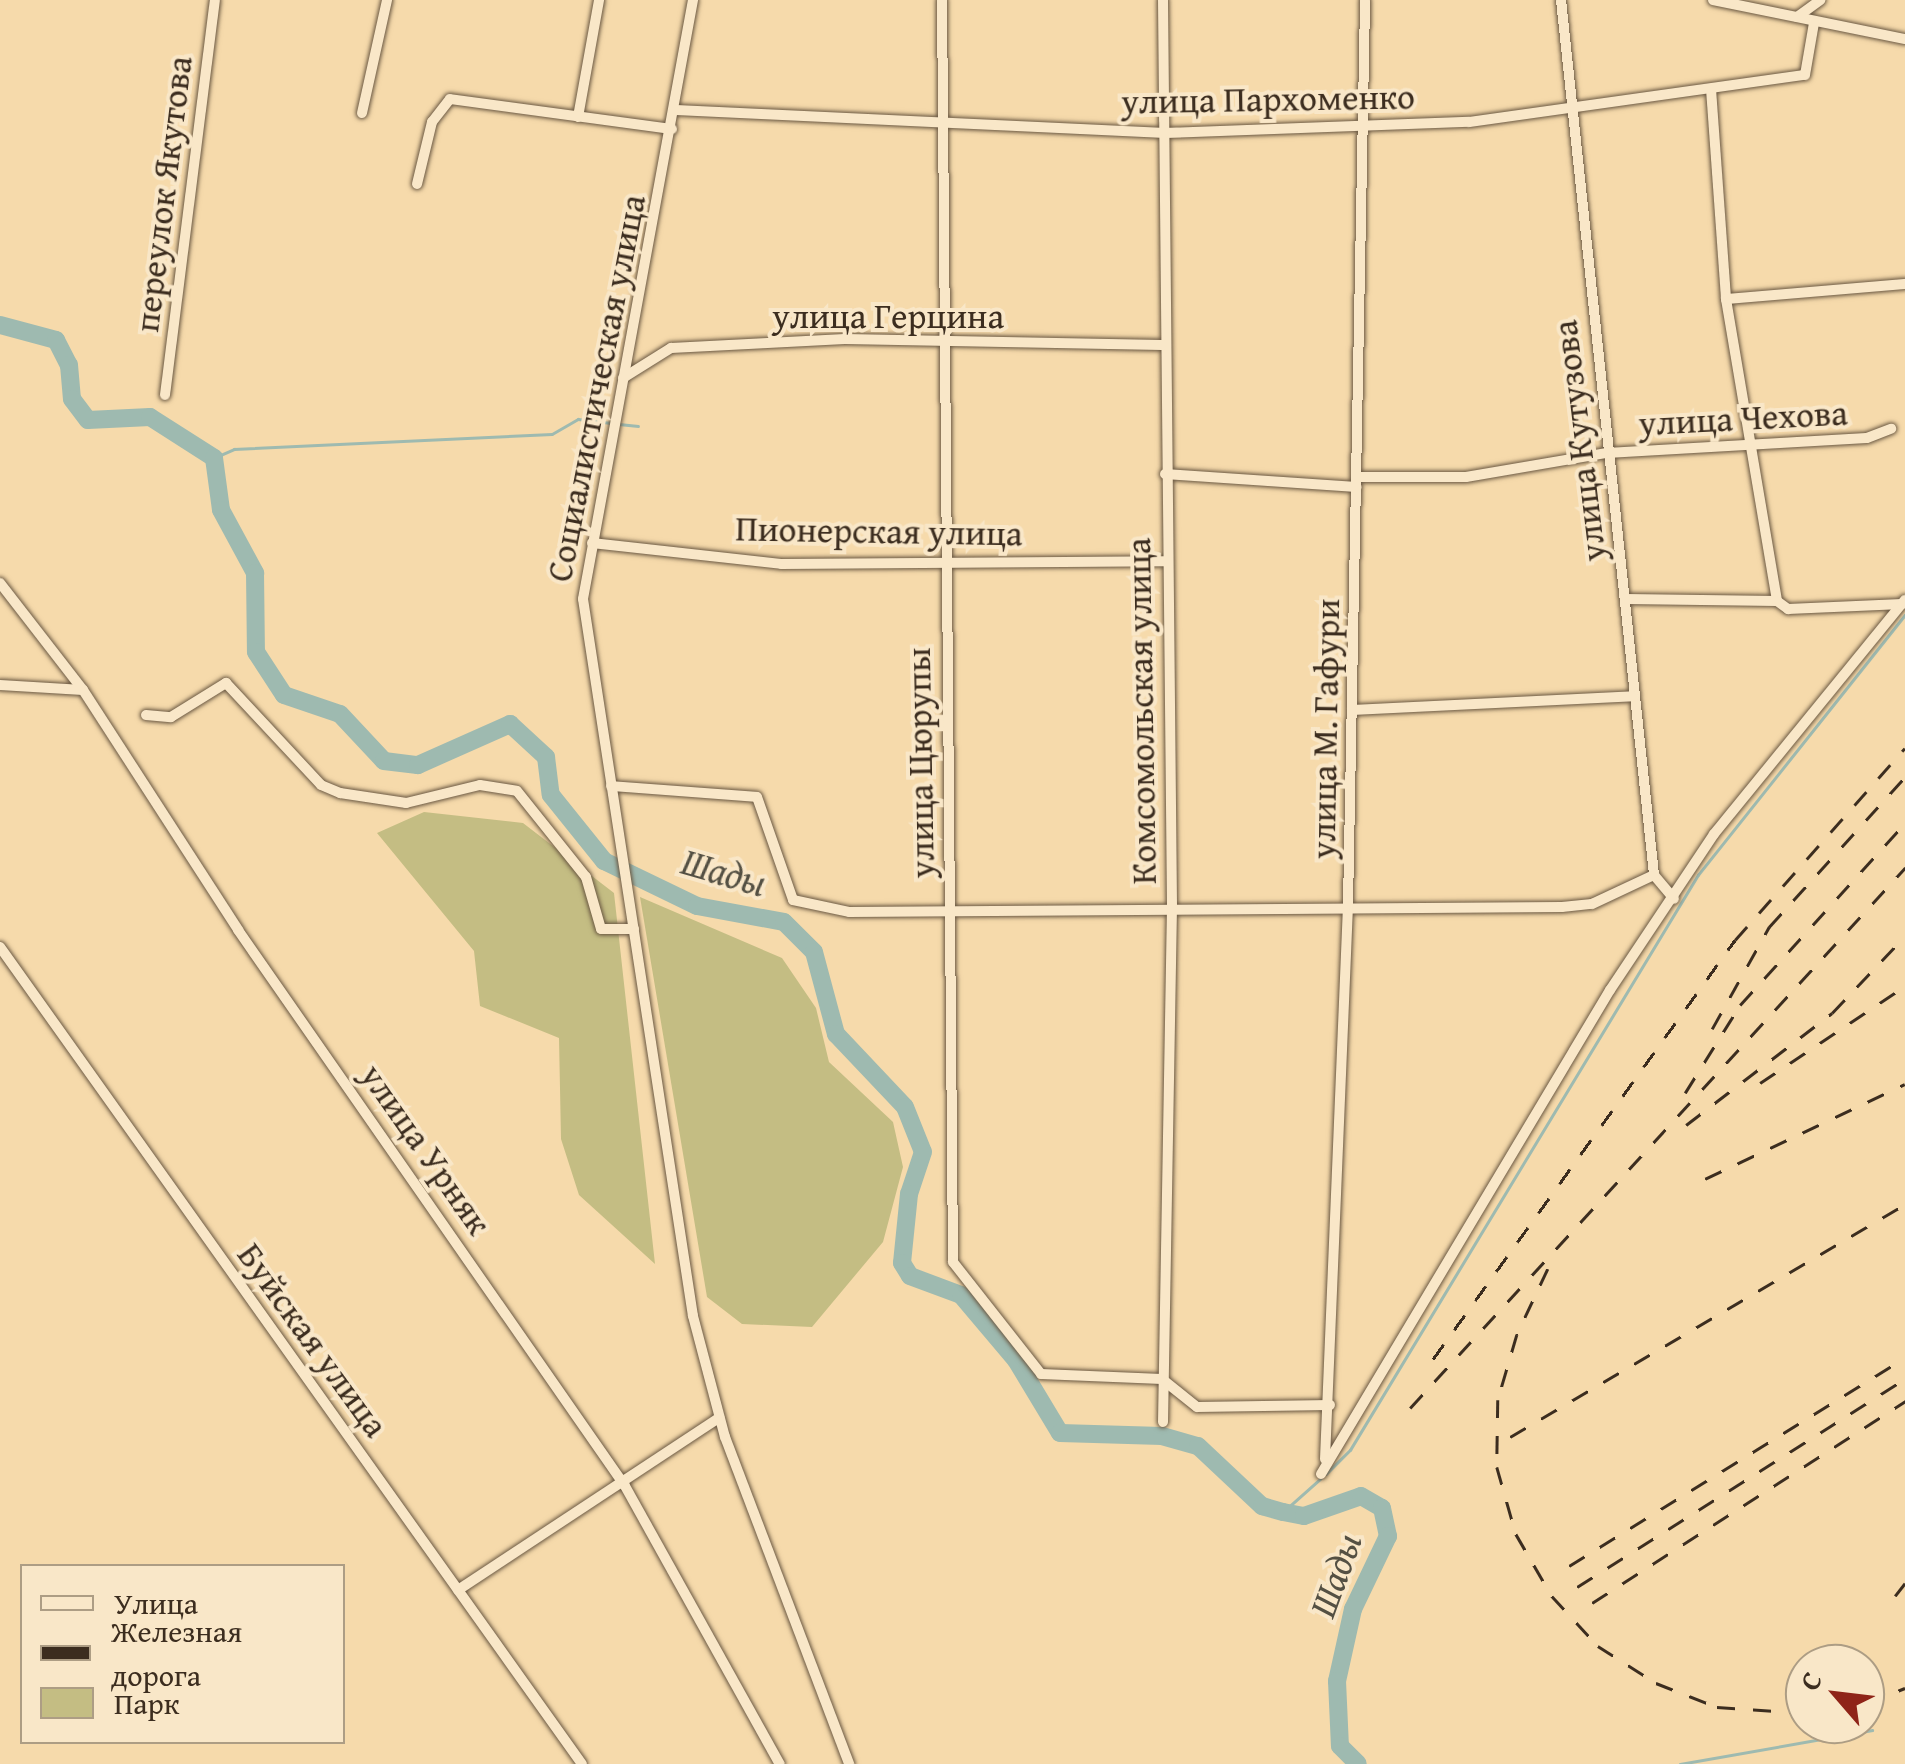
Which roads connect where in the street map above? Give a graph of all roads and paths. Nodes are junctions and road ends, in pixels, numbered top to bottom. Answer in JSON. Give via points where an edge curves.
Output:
{"nodes":[{"id":1,"x":215,"y":0,"type":"edge"},
{"id":2,"x":387,"y":0,"type":"edge"},
{"id":3,"x":599,"y":0,"type":"edge"},
{"id":4,"x":693,"y":0,"type":"edge"},
{"id":5,"x":942,"y":0,"type":"edge"},
{"id":6,"x":1163,"y":0,"type":"edge"},
{"id":7,"x":1365,"y":0,"type":"edge"},
{"id":8,"x":1560,"y":0,"type":"edge"},
{"id":9,"x":1713,"y":0,"type":"edge"},
{"id":10,"x":1820,"y":0,"type":"edge"},
{"id":11,"x":1797,"y":17,"type":"junction"},
{"id":12,"x":1814,"y":23,"type":"junction"},
{"id":13,"x":1905,"y":39,"type":"edge"},
{"id":14,"x":1710,"y":89,"type":"junction"},
{"id":15,"x":1568,"y":108,"type":"junction"},
{"id":16,"x":676,"y":110,"type":"junction"},
{"id":17,"x":362,"y":113,"type":"dead end"},
{"id":18,"x":578,"y":117,"type":"junction"},
{"id":19,"x":945,"y":118,"type":"junction"},
{"id":20,"x":1364,"y":126,"type":"junction"},
{"id":21,"x":672,"y":128,"type":"junction"},
{"id":22,"x":1166,"y":133,"type":"junction"},
{"id":23,"x":418,"y":184,"type":"dead end"},
{"id":24,"x":1905,"y":284,"type":"edge"},
{"id":25,"x":1726,"y":299,"type":"junction"},
{"id":26,"x":941,"y":342,"type":"junction"},
{"id":27,"x":1162,"y":345,"type":"junction"},
{"id":28,"x":623,"y":378,"type":"junction"},
{"id":29,"x":165,"y":395,"type":"dead end"},
{"id":30,"x":1891,"y":429,"type":"dead end"},
{"id":31,"x":1748,"y":444,"type":"junction"},
{"id":32,"x":1607,"y":454,"type":"junction"},
{"id":33,"x":1164,"y":474,"type":"junction"},
{"id":34,"x":1358,"y":482,"type":"junction"},
{"id":35,"x":592,"y":543,"type":"junction"},
{"id":36,"x":946,"y":560,"type":"junction"},
{"id":37,"x":1166,"y":562,"type":"junction"},
{"id":38,"x":0,"y":583,"type":"edge"},
{"id":39,"x":1626,"y":599,"type":"junction"},
{"id":40,"x":1777,"y":601,"type":"junction"},
{"id":41,"x":1903,"y":602,"type":"edge"},
{"id":42,"x":0,"y":685,"type":"edge"},
{"id":43,"x":83,"y":690,"type":"junction"},
{"id":44,"x":1634,"y":696,"type":"junction"},
{"id":45,"x":1352,"y":710,"type":"junction"},
{"id":46,"x":146,"y":715,"type":"dead end"},
{"id":47,"x":611,"y":786,"type":"junction"},
{"id":48,"x":1654,"y":875,"type":"junction"},
{"id":49,"x":1674,"y":899,"type":"junction"},
{"id":50,"x":1348,"y":905,"type":"junction"},
{"id":51,"x":1172,"y":906,"type":"junction"},
{"id":52,"x":949,"y":912,"type":"junction"},
{"id":53,"x":634,"y":929,"type":"junction"},
{"id":54,"x":0,"y":947,"type":"edge"},
{"id":55,"x":1162,"y":1379,"type":"junction"},
{"id":56,"x":1330,"y":1405,"type":"junction"},
{"id":57,"x":719,"y":1418,"type":"junction"},
{"id":58,"x":1163,"y":1422,"type":"dead end"},
{"id":59,"x":1325,"y":1459,"type":"junction"},
{"id":60,"x":1322,"y":1474,"type":"dead end"},
{"id":61,"x":625,"y":1486,"type":"junction"},
{"id":62,"x":458,"y":1590,"type":"junction"},
{"id":63,"x":582,"y":1764,"type":"edge"},
{"id":64,"x":780,"y":1764,"type":"edge"},
{"id":65,"x":849,"y":1764,"type":"edge"}],
"edges":[{"from":1,"to":29,"type":"street","name":"переулок Якутова"},
{"from":2,"to":17,"type":"street"},
{"from":3,"to":18,"type":"street"},
{"from":4,"to":16,"type":"street","name":"Социалистическая улица"},
{"from":5,"to":19,"type":"street","name":"улица Цюрупы"},
{"from":6,"to":22,"type":"street","name":"Комсомольская улица"},
{"from":7,"to":20,"type":"street","name":"улица М. Гафури"},
{"from":8,"to":15,"type":"street","name":"улица Кутузова"},
{"from":9,"to":11,"type":"street"},
{"from":10,"to":11,"type":"street"},
{"from":11,"to":12,"type":"street"},
{"from":12,"to":13,"type":"street"},
{"from":12,"to":14,"type":"street","name":"улица Пархоменко","via":[[1805,74]]},
{"from":14,"to":15,"type":"street","name":"улица Пархоменко"},
{"from":14,"to":25,"type":"street"},
{"from":15,"to":20,"type":"street","name":"улица Пархоменко"},
{"from":15,"to":32,"type":"street","name":"улица Кутузова"},
{"from":16,"to":19,"type":"street","name":"улица Пархоменко","via":[[846,122]]},
{"from":16,"to":21,"type":"street","name":"Социалистическая улица"},
{"from":18,"to":21,"type":"street"},
{"from":18,"to":23,"type":"street","via":[[450,99],[432,122]]},
{"from":19,"to":22,"type":"street","name":"улица Пархоменко"},
{"from":19,"to":26,"type":"street","name":"улица Цюрупы"},
{"from":20,"to":22,"type":"street","name":"улица Пархоменко"},
{"from":20,"to":34,"type":"street","name":"улица М. Гафури"},
{"from":21,"to":28,"type":"street","name":"Социалистическая улица"},
{"from":22,"to":27,"type":"street","name":"Комсомольская улица"},
{"from":24,"to":25,"type":"street"},
{"from":25,"to":31,"type":"street"},
{"from":26,"to":27,"type":"street","name":"улица Герцина"},
{"from":26,"to":28,"type":"street","name":"улица Герцина","via":[[671,348]]},
{"from":26,"to":36,"type":"street","name":"улица Цюрупы"},
{"from":27,"to":33,"type":"street","name":"Комсомольская улица"},
{"from":28,"to":35,"type":"street","name":"Социалистическая улица"},
{"from":30,"to":31,"type":"street","name":"улица Чехова","via":[[1867,438]]},
{"from":31,"to":32,"type":"street","name":"улица Чехова"},
{"from":31,"to":40,"type":"street"},
{"from":32,"to":34,"type":"street","name":"улица Чехова","via":[[1466,477]]},
{"from":32,"to":39,"type":"street","name":"улица Кутузова"},
{"from":33,"to":34,"type":"street","name":"улица Чехова"},
{"from":33,"to":37,"type":"street","name":"Комсомольская улица"},
{"from":34,"to":45,"type":"street","name":"улица М. Гафури"},
{"from":35,"to":36,"type":"street","name":"Пионерская улица","via":[[781,564]]},
{"from":35,"to":47,"type":"street","name":"Социалистическая улица","via":[[583,599]]},
{"from":36,"to":37,"type":"street","name":"Пионерская улица"},
{"from":36,"to":52,"type":"street","name":"улица Цюрупы"},
{"from":37,"to":51,"type":"street","name":"Комсомольская улица"},
{"from":38,"to":43,"type":"street","name":"улица Урняк"},
{"from":39,"to":40,"type":"street"},
{"from":39,"to":44,"type":"street","name":"улица Кутузова"},
{"from":40,"to":41,"type":"street","via":[[1788,609]]},
{"from":41,"to":49,"type":"street","via":[[1738,800]]},
{"from":42,"to":43,"type":"street"},
{"from":43,"to":61,"type":"street","name":"улица Урняк","via":[[238,930]]},
{"from":44,"to":45,"type":"street"},
{"from":44,"to":48,"type":"street","name":"улица Кутузова"},
{"from":45,"to":50,"type":"street","name":"улица М. Гафури"},
{"from":46,"to":53,"type":"street","via":[[172,717],[226,683],[321,784],[340,793],[406,803],[480,785],[517,791],[586,877],[601,930]]},
{"from":47,"to":52,"type":"street","via":[[757,797],[793,900],[811,909]]},
{"from":47,"to":53,"type":"street","name":"Социалистическая улица"},
{"from":48,"to":49,"type":"street"},
{"from":48,"to":50,"type":"street","via":[[1592,904],[1562,907]]},
{"from":49,"to":59,"type":"street","via":[[1610,990]]},
{"from":50,"to":51,"type":"street","via":[[1320,913]]},
{"from":50,"to":56,"type":"street","name":"улица М. Гафури"},
{"from":51,"to":52,"type":"street"},
{"from":51,"to":55,"type":"street","name":"Комсомольская улица"},
{"from":52,"to":55,"type":"street","name":"улица Цюрупы","via":[[953,1262],[1040,1374]]},
{"from":53,"to":57,"type":"street","name":"Социалистическая улица","via":[[693,1316]]},
{"from":54,"to":62,"type":"street","name":"Буйская улица"},
{"from":55,"to":56,"type":"street","via":[[1197,1407]]},
{"from":55,"to":58,"type":"street","name":"Комсомольская улица"},
{"from":56,"to":59,"type":"street","name":"улица М. Гафури"},
{"from":57,"to":61,"type":"street"},
{"from":57,"to":65,"type":"street","name":"Социалистическая улица"},
{"from":59,"to":60,"type":"street"},
{"from":61,"to":62,"type":"street"},
{"from":61,"to":64,"type":"street","name":"улица Урняк"},
{"from":62,"to":63,"type":"street","name":"Буйская улица"}]}
